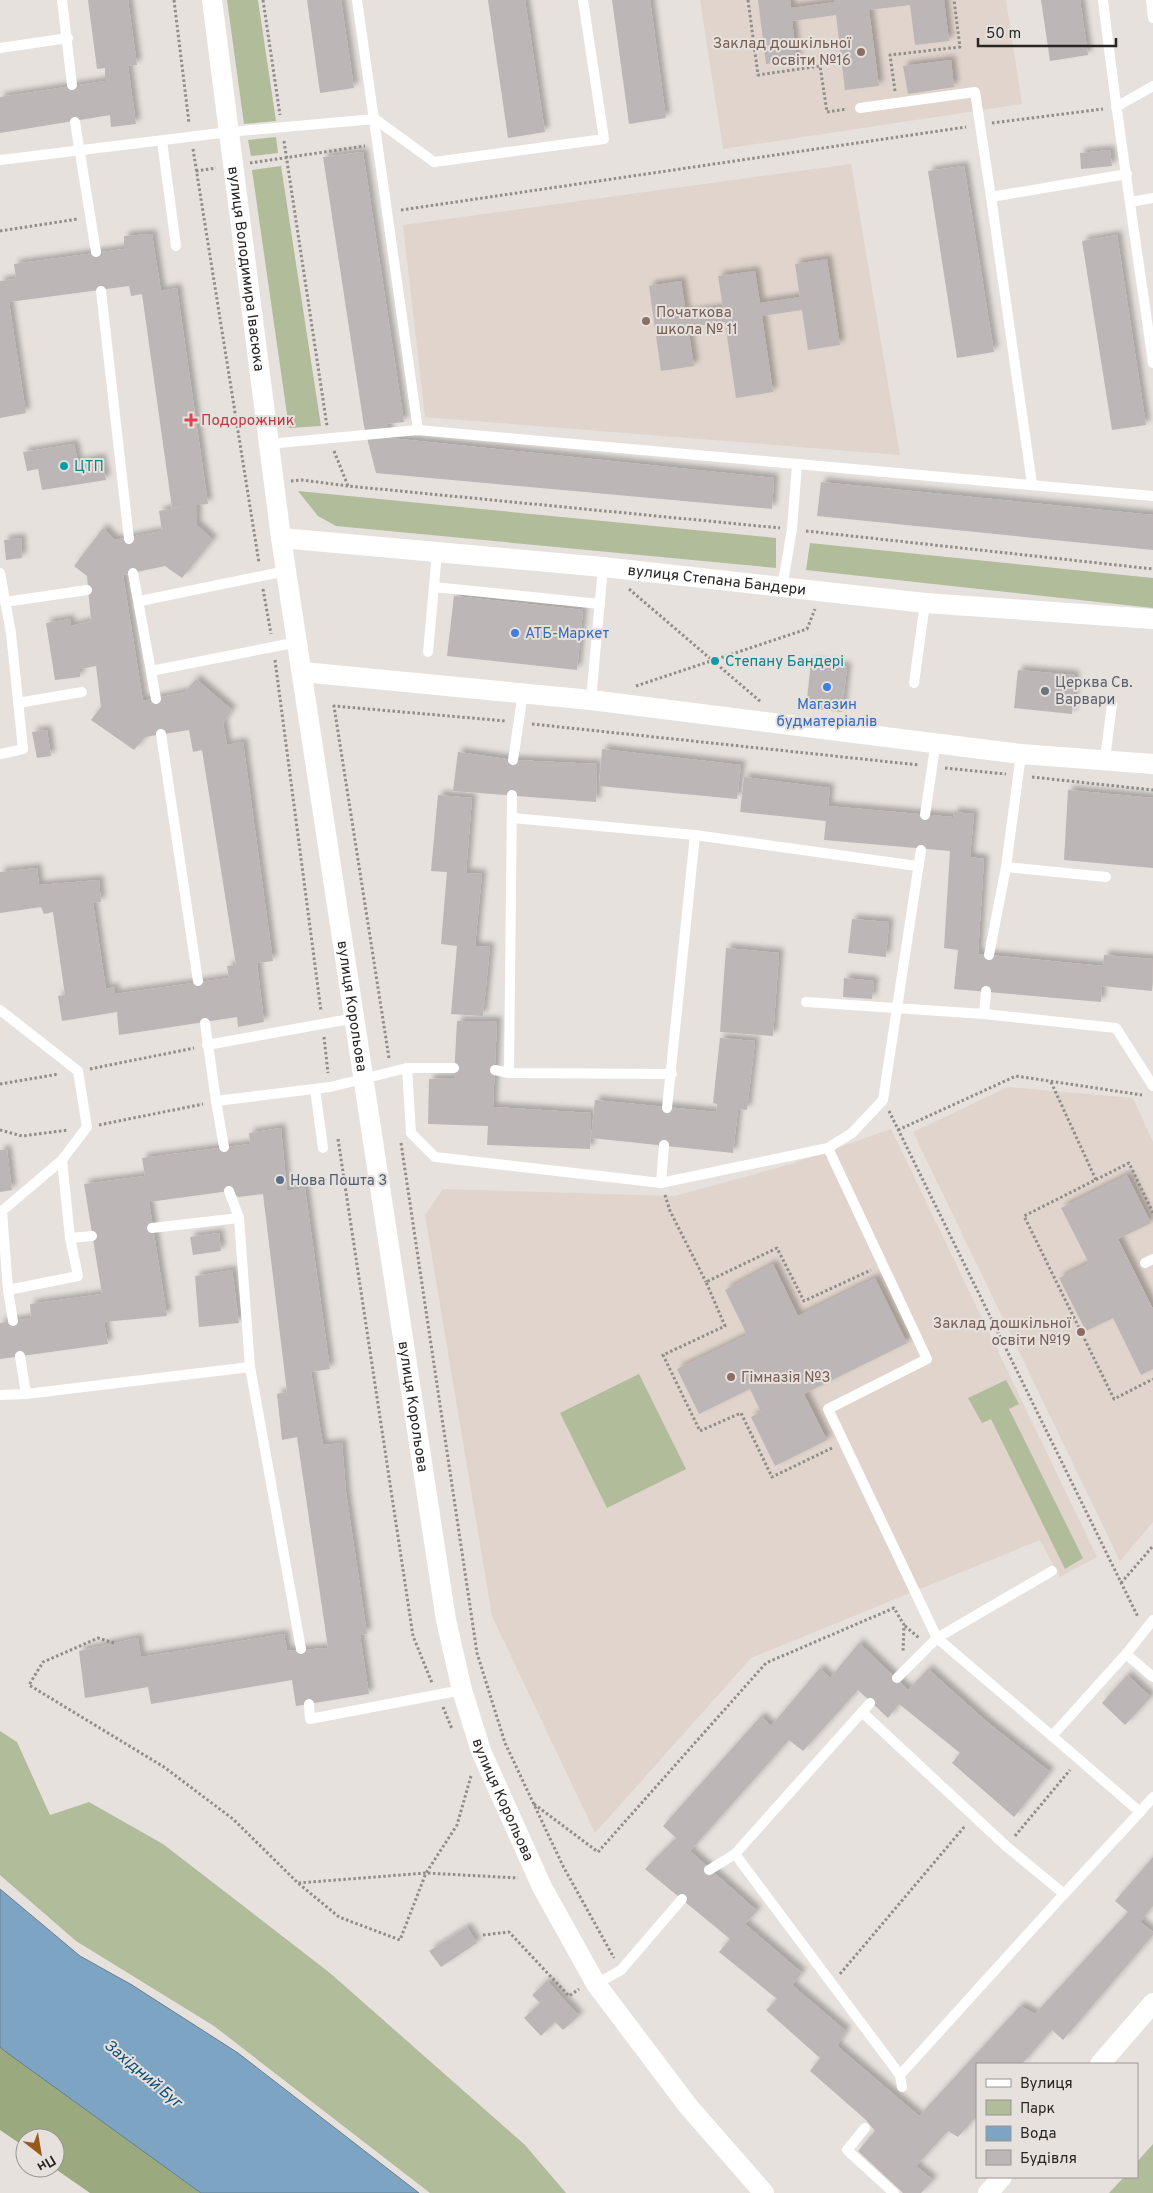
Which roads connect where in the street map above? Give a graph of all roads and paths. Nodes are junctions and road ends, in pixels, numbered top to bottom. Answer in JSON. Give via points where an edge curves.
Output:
{"nodes":[{"id":1,"x":62,"y":0,"type":"edge"},
{"id":2,"x":174,"y":0,"type":"edge"},
{"id":3,"x":212,"y":0,"type":"edge"},
{"id":4,"x":263,"y":0,"type":"edge"},
{"id":5,"x":357,"y":0,"type":"edge"},
{"id":6,"x":583,"y":0,"type":"edge"},
{"id":7,"x":748,"y":0,"type":"edge"},
{"id":8,"x":954,"y":0,"type":"edge"},
{"id":9,"x":1103,"y":0,"type":"edge"},
{"id":10,"x":1151,"y":0,"type":"edge"},
{"id":11,"x":1153,"y":18,"type":"edge"},
{"id":12,"x":68,"y":38,"type":"junction"},
{"id":13,"x":0,"y":48,"type":"edge"},
{"id":14,"x":72,"y":85,"type":"dead end"},
{"id":15,"x":1153,"y":86,"type":"edge"},
{"id":16,"x":897,"y":103,"type":"junction"},
{"id":17,"x":860,"y":108,"type":"joint"},
{"id":18,"x":1116,"y":108,"type":"junction"},
{"id":19,"x":375,"y":119,"type":"junction"},
{"id":20,"x":75,"y":122,"type":"dead end"},
{"id":21,"x":979,"y":125,"type":"junction"},
{"id":22,"x":282,"y":129,"type":"junction"},
{"id":23,"x":228,"y":132,"type":"junction"},
{"id":24,"x":191,"y":136,"type":"junction"},
{"id":25,"x":162,"y":141,"type":"junction"},
{"id":26,"x":378,"y":144,"type":"junction"},
{"id":27,"x":80,"y":150,"type":"junction"},
{"id":28,"x":286,"y":158,"type":"junction"},
{"id":29,"x":0,"y":160,"type":"edge"},
{"id":30,"x":233,"y":165,"type":"junction"},
{"id":31,"x":196,"y":171,"type":"junction"},
{"id":32,"x":1127,"y":174,"type":"junction"},
{"id":33,"x":991,"y":197,"type":"junction"},
{"id":34,"x":1153,"y":198,"type":"edge"},
{"id":35,"x":1130,"y":202,"type":"junction"},
{"id":36,"x":386,"y":212,"type":"junction"},
{"id":37,"x":89,"y":217,"type":"junction"},
{"id":38,"x":0,"y":231,"type":"edge"},
{"id":39,"x":176,"y":246,"type":"dead end"},
{"id":40,"x":96,"y":252,"type":"dead end"},
{"id":41,"x":102,"y":290,"type":"dead end"},
{"id":42,"x":1153,"y":363,"type":"edge"},
{"id":43,"x":418,"y":430,"type":"junction"},
{"id":44,"x":329,"y":437,"type":"junction"},
{"id":45,"x":268,"y":444,"type":"junction"},
{"id":46,"x":797,"y":465,"type":"junction"},
{"id":47,"x":274,"y":483,"type":"junction"},
{"id":48,"x":1032,"y":484,"type":"junction"},
{"id":49,"x":348,"y":486,"type":"junction"},
{"id":50,"x":247,"y":489,"type":"junction"},
{"id":51,"x":1153,"y":496,"type":"edge"},
{"id":52,"x":792,"y":529,"type":"junction"},
{"id":53,"x":281,"y":538,"type":"junction"},
{"id":54,"x":129,"y":539,"type":"dead end"},
{"id":55,"x":437,"y":553,"type":"junction"},
{"id":56,"x":603,"y":567,"type":"junction"},
{"id":57,"x":1153,"y":569,"type":"edge"},
{"id":58,"x":286,"y":571,"type":"junction"},
{"id":59,"x":0,"y":573,"type":"edge"},
{"id":60,"x":133,"y":573,"type":"dead end"},
{"id":61,"x":261,"y":575,"type":"junction"},
{"id":62,"x":434,"y":587,"type":"junction"},
{"id":63,"x":628,"y":588,"type":"dead end"},
{"id":64,"x":782,"y":588,"type":"junction"},
{"id":65,"x":87,"y":590,"type":"dead end"},
{"id":66,"x":822,"y":592,"type":"junction"},
{"id":67,"x":140,"y":601,"type":"junction"},
{"id":68,"x":5,"y":602,"type":"junction"},
{"id":69,"x":925,"y":603,"type":"junction"},
{"id":70,"x":600,"y":604,"type":"junction"},
{"id":71,"x":1153,"y":619,"type":"edge"},
{"id":72,"x":298,"y":642,"type":"junction"},
{"id":73,"x":428,"y":652,"type":"dead end"},
{"id":74,"x":715,"y":661,"type":"junction"},
{"id":75,"x":151,"y":671,"type":"junction"},
{"id":76,"x":303,"y":672,"type":"junction"},
{"id":77,"x":914,"y":684,"type":"dead end"},
{"id":78,"x":635,"y":686,"type":"dead end"},
{"id":79,"x":82,"y":692,"type":"dead end"},
{"id":80,"x":523,"y":694,"type":"junction"},
{"id":81,"x":156,"y":699,"type":"dead end"},
{"id":82,"x":590,"y":700,"type":"junction"},
{"id":83,"x":18,"y":703,"type":"junction"},
{"id":84,"x":1112,"y":704,"type":"dead end"},
{"id":85,"x":519,"y":722,"type":"junction"},
{"id":86,"x":786,"y":724,"type":"junction"},
{"id":87,"x":161,"y":734,"type":"dead end"},
{"id":88,"x":936,"y":741,"type":"junction"},
{"id":89,"x":0,"y":754,"type":"edge"},
{"id":90,"x":1021,"y":754,"type":"junction"},
{"id":91,"x":1105,"y":759,"type":"junction"},
{"id":92,"x":513,"y":760,"type":"dead end"},
{"id":93,"x":1153,"y":764,"type":"edge"},
{"id":94,"x":932,"y":767,"type":"junction"},
{"id":95,"x":1018,"y":775,"type":"junction"},
{"id":96,"x":1153,"y":790,"type":"edge"},
{"id":97,"x":512,"y":795,"type":"dead end"},
{"id":98,"x":925,"y":815,"type":"dead end"},
{"id":99,"x":513,"y":818,"type":"junction"},
{"id":100,"x":696,"y":835,"type":"junction"},
{"id":101,"x":921,"y":850,"type":"dead end"},
{"id":102,"x":917,"y":866,"type":"junction"},
{"id":103,"x":1006,"y":867,"type":"junction"},
{"id":104,"x":1106,"y":877,"type":"dead end"},
{"id":105,"x":989,"y":955,"type":"dead end"},
{"id":106,"x":198,"y":981,"type":"dead end"},
{"id":107,"x":986,"y":991,"type":"dead end"},
{"id":108,"x":806,"y":1002,"type":"dead end"},
{"id":109,"x":896,"y":1008,"type":"junction"},
{"id":110,"x":0,"y":1010,"type":"edge"},
{"id":111,"x":984,"y":1014,"type":"junction"},
{"id":112,"x":355,"y":1018,"type":"junction"},
{"id":113,"x":204,"y":1023,"type":"dead end"},
{"id":114,"x":207,"y":1046,"type":"junction"},
{"id":115,"x":406,"y":1068,"type":"junction"},
{"id":116,"x":454,"y":1068,"type":"dead end"},
{"id":117,"x":495,"y":1070,"type":"dead end"},
{"id":118,"x":78,"y":1071,"type":"junction"},
{"id":119,"x":390,"y":1071,"type":"junction"},
{"id":120,"x":509,"y":1073,"type":"junction"},
{"id":121,"x":672,"y":1074,"type":"junction"},
{"id":122,"x":363,"y":1081,"type":"junction"},
{"id":123,"x":1050,"y":1081,"type":"junction"},
{"id":124,"x":0,"y":1084,"type":"edge"},
{"id":125,"x":1153,"y":1086,"type":"edge"},
{"id":126,"x":316,"y":1089,"type":"junction"},
{"id":127,"x":1144,"y":1096,"type":"dead end"},
{"id":128,"x":883,"y":1100,"type":"junction"},
{"id":129,"x":216,"y":1101,"type":"junction"},
{"id":130,"x":667,"y":1108,"type":"dead end"},
{"id":131,"x":87,"y":1127,"type":"junction"},
{"id":132,"x":0,"y":1130,"type":"edge"},
{"id":133,"x":898,"y":1130,"type":"junction"},
{"id":134,"x":401,"y":1139,"type":"dead end"},
{"id":135,"x":664,"y":1145,"type":"dead end"},
{"id":136,"x":224,"y":1147,"type":"dead end"},
{"id":137,"x":323,"y":1148,"type":"dead end"},
{"id":138,"x":828,"y":1148,"type":"junction"},
{"id":139,"x":62,"y":1160,"type":"junction"},
{"id":140,"x":1096,"y":1180,"type":"junction"},
{"id":141,"x":661,"y":1183,"type":"junction"},
{"id":142,"x":229,"y":1192,"type":"dead end"},
{"id":143,"x":1,"y":1211,"type":"edge"},
{"id":144,"x":1153,"y":1213,"type":"edge"},
{"id":145,"x":238,"y":1218,"type":"junction"},
{"id":146,"x":152,"y":1228,"type":"dead end"},
{"id":147,"x":92,"y":1236,"type":"dead end"},
{"id":148,"x":70,"y":1238,"type":"junction"},
{"id":149,"x":883,"y":1264,"type":"junction"},
{"id":150,"x":706,"y":1282,"type":"junction"},
{"id":151,"x":8,"y":1290,"type":"junction"},
{"id":152,"x":13,"y":1321,"type":"dead end"},
{"id":153,"x":20,"y":1356,"type":"dead end"},
{"id":154,"x":250,"y":1367,"type":"junction"},
{"id":155,"x":1153,"y":1379,"type":"edge"},
{"id":156,"x":26,"y":1394,"type":"junction"},
{"id":157,"x":0,"y":1395,"type":"edge"},
{"id":158,"x":844,"y":1442,"type":"junction"},
{"id":159,"x":1153,"y":1546,"type":"edge"},
{"id":160,"x":1052,"y":1570,"type":"dead end"},
{"id":161,"x":1121,"y":1583,"type":"junction"},
{"id":162,"x":1153,"y":1620,"type":"edge"},
{"id":163,"x":1144,"y":1630,"type":"junction"},
{"id":164,"x":937,"y":1638,"type":"junction"},
{"id":165,"x":114,"y":1643,"type":"dead end"},
{"id":166,"x":301,"y":1649,"type":"dead end"},
{"id":167,"x":1126,"y":1654,"type":"junction"},
{"id":168,"x":900,"y":1676,"type":"joint"},
{"id":169,"x":1153,"y":1677,"type":"edge"},
{"id":170,"x":462,"y":1690,"type":"junction"},
{"id":171,"x":870,"y":1703,"type":"dead end"},
{"id":172,"x":309,"y":1704,"type":"dead end"},
{"id":173,"x":862,"y":1712,"type":"junction"},
{"id":174,"x":1052,"y":1736,"type":"junction"},
{"id":175,"x":1079,"y":1760,"type":"junction"},
{"id":176,"x":472,"y":1772,"type":"dead end"},
{"id":177,"x":1153,"y":1797,"type":"edge"},
{"id":178,"x":534,"y":1804,"type":"junction"},
{"id":179,"x":1140,"y":1812,"type":"junction"},
{"id":180,"x":973,"y":1816,"type":"junction"},
{"id":181,"x":1006,"y":1846,"type":"junction"},
{"id":182,"x":735,"y":1854,"type":"junction"},
{"id":183,"x":709,"y":1870,"type":"dead end"},
{"id":184,"x":426,"y":1873,"type":"junction"},
{"id":185,"x":520,"y":1878,"type":"dead end"},
{"id":186,"x":298,"y":1883,"type":"junction"},
{"id":187,"x":1064,"y":1894,"type":"junction"},
{"id":188,"x":682,"y":1899,"type":"dead end"},
{"id":189,"x":483,"y":1935,"type":"dead end"},
{"id":190,"x":621,"y":1970,"type":"junction"},
{"id":191,"x":832,"y":1984,"type":"junction"},
{"id":192,"x":590,"y":1985,"type":"junction"},
{"id":193,"x":1153,"y":2003,"type":"edge"},
{"id":194,"x":1101,"y":2063,"type":"edge"},
{"id":195,"x":900,"y":2075,"type":"junction"},
{"id":196,"x":902,"y":2087,"type":"dead end"},
{"id":197,"x":865,"y":2128,"type":"dead end"},
{"id":198,"x":1001,"y":2178,"type":"edge"},
{"id":199,"x":764,"y":2193,"type":"edge"},
{"id":200,"x":894,"y":2193,"type":"edge"},
{"id":201,"x":988,"y":2193,"type":"edge"}],
"edges":[{"from":1,"to":12,"type":"lane"},
{"from":2,"to":24,"type":"path"},
{"from":3,"to":23,"type":"street","name":"вулиця Володимира Івасюка"},
{"from":4,"to":22,"type":"path"},
{"from":5,"to":19,"type":"lane"},
{"from":6,"to":19,"type":"lane","via":[[604,139],[434,162]]},
{"from":7,"to":17,"type":"path","via":[[758,75],[820,66],[827,112]]},
{"from":8,"to":16,"type":"path","via":[[960,47],[890,55]]},
{"from":9,"to":18,"type":"lane"},
{"from":10,"to":11,"type":"lane"},
{"from":12,"to":13,"type":"lane"},
{"from":12,"to":14,"type":"lane"},
{"from":15,"to":18,"type":"lane"},
{"from":16,"to":17,"type":"lane"},
{"from":16,"to":21,"type":"lane","via":[[975,92]]},
{"from":18,"to":21,"type":"path"},
{"from":18,"to":32,"type":"lane"},
{"from":19,"to":22,"type":"lane"},
{"from":19,"to":26,"type":"lane"},
{"from":20,"to":27,"type":"lane"},
{"from":21,"to":33,"type":"lane"},
{"from":21,"to":36,"type":"path"},
{"from":22,"to":23,"type":"lane"},
{"from":22,"to":28,"type":"path"},
{"from":23,"to":24,"type":"lane"},
{"from":23,"to":30,"type":"street","name":"вулиця Володимира Івасюка"},
{"from":24,"to":25,"type":"lane"},
{"from":24,"to":31,"type":"path"},
{"from":25,"to":27,"type":"lane"},
{"from":25,"to":39,"type":"lane"},
{"from":26,"to":28,"type":"path"},
{"from":26,"to":36,"type":"lane"},
{"from":27,"to":29,"type":"lane"},
{"from":27,"to":37,"type":"lane"},
{"from":28,"to":30,"type":"path"},
{"from":28,"to":44,"type":"path"},
{"from":30,"to":31,"type":"path"},
{"from":30,"to":45,"type":"street","name":"вулиця Володимира Івасюка"},
{"from":31,"to":50,"type":"path"},
{"from":32,"to":33,"type":"lane"},
{"from":32,"to":35,"type":"lane"},
{"from":33,"to":48,"type":"lane"},
{"from":34,"to":35,"type":"lane"},
{"from":35,"to":42,"type":"lane"},
{"from":36,"to":43,"type":"lane"},
{"from":37,"to":38,"type":"path"},
{"from":37,"to":40,"type":"lane"},
{"from":41,"to":54,"type":"lane"},
{"from":43,"to":44,"type":"lane"},
{"from":43,"to":46,"type":"lane"},
{"from":44,"to":45,"type":"lane"},
{"from":44,"to":49,"type":"path"},
{"from":45,"to":47,"type":"street","name":"вулиця Володимира Івасюка"},
{"from":46,"to":48,"type":"lane"},
{"from":46,"to":52,"type":"lane"},
{"from":47,"to":49,"type":"path","via":[[302,480]]},
{"from":47,"to":50,"type":"path"},
{"from":47,"to":53,"type":"street","name":"вулиця Володимира Івасюка"},
{"from":48,"to":51,"type":"lane"},
{"from":49,"to":52,"type":"path"},
{"from":50,"to":61,"type":"path"},
{"from":52,"to":57,"type":"path"},
{"from":52,"to":64,"type":"lane"},
{"from":53,"to":55,"type":"street","name":"вулиця Степана Бандери"},
{"from":53,"to":58,"type":"street","name":"вулиця Корольова"},
{"from":55,"to":56,"type":"street","name":"вулиця Степана Бандери"},
{"from":55,"to":62,"type":"lane"},
{"from":56,"to":64,"type":"street","name":"вулиця Степана Бандери"},
{"from":56,"to":70,"type":"lane"},
{"from":58,"to":61,"type":"lane"},
{"from":58,"to":72,"type":"street","name":"вулиця Корольова"},
{"from":59,"to":68,"type":"lane"},
{"from":60,"to":67,"type":"lane","via":[[130,585]]},
{"from":61,"to":67,"type":"lane"},
{"from":62,"to":70,"type":"lane"},
{"from":62,"to":73,"type":"lane"},
{"from":63,"to":74,"type":"path"},
{"from":64,"to":66,"type":"street","name":"вулиця Степана Бандери"},
{"from":65,"to":68,"type":"lane"},
{"from":66,"to":69,"type":"street","name":"вулиця Степана Бандери"},
{"from":66,"to":74,"type":"path","via":[[807,629]]},
{"from":67,"to":75,"type":"lane"},
{"from":68,"to":83,"type":"lane"},
{"from":69,"to":71,"type":"street","name":"вулиця Степана Бандери"},
{"from":69,"to":77,"type":"lane"},
{"from":70,"to":82,"type":"lane"},
{"from":72,"to":75,"type":"lane"},
{"from":72,"to":76,"type":"street","name":"вулиця Корольова"},
{"from":74,"to":78,"type":"path"},
{"from":74,"to":86,"type":"path"},
{"from":75,"to":81,"type":"lane"},
{"from":76,"to":80,"type":"street"},
{"from":76,"to":112,"type":"street","name":"вулиця Корольова"},
{"from":79,"to":83,"type":"lane"},
{"from":80,"to":82,"type":"street"},
{"from":80,"to":85,"type":"lane"},
{"from":82,"to":86,"type":"street"},
{"from":83,"to":89,"type":"lane","via":[[23,750]]},
{"from":84,"to":91,"type":"lane"},
{"from":85,"to":92,"type":"lane"},
{"from":85,"to":94,"type":"path"},
{"from":85,"to":119,"type":"path","via":[[334,706]]},
{"from":86,"to":88,"type":"street"},
{"from":87,"to":106,"type":"lane"},
{"from":88,"to":90,"type":"street"},
{"from":88,"to":94,"type":"lane"},
{"from":90,"to":91,"type":"street"},
{"from":90,"to":95,"type":"lane"},
{"from":91,"to":93,"type":"street"},
{"from":94,"to":95,"type":"path"},
{"from":94,"to":98,"type":"lane"},
{"from":95,"to":96,"type":"path"},
{"from":95,"to":103,"type":"lane"},
{"from":97,"to":99,"type":"lane"},
{"from":99,"to":100,"type":"lane"},
{"from":99,"to":120,"type":"lane"},
{"from":100,"to":102,"type":"lane"},
{"from":100,"to":121,"type":"lane"},
{"from":101,"to":102,"type":"lane"},
{"from":102,"to":109,"type":"lane"},
{"from":103,"to":104,"type":"lane"},
{"from":103,"to":105,"type":"lane"},
{"from":107,"to":111,"type":"lane"},
{"from":108,"to":109,"type":"lane"},
{"from":109,"to":111,"type":"lane"},
{"from":109,"to":128,"type":"lane"},
{"from":110,"to":118,"type":"lane"},
{"from":111,"to":125,"type":"lane","via":[[1116,1028]]},
{"from":112,"to":114,"type":"lane"},
{"from":112,"to":122,"type":"street","name":"вулиця Корольова"},
{"from":113,"to":114,"type":"lane"},
{"from":114,"to":118,"type":"path"},
{"from":114,"to":129,"type":"lane"},
{"from":115,"to":116,"type":"lane"},
{"from":115,"to":119,"type":"lane"},
{"from":115,"to":141,"type":"lane","via":[[410,1133],[435,1158]]},
{"from":117,"to":120,"type":"lane"},
{"from":118,"to":124,"type":"path"},
{"from":118,"to":131,"type":"lane"},
{"from":119,"to":122,"type":"lane"},
{"from":120,"to":121,"type":"lane"},
{"from":121,"to":130,"type":"lane"},
{"from":122,"to":126,"type":"lane"},
{"from":122,"to":170,"type":"street","name":"вулиця Корольова","via":[[446,1620]]},
{"from":123,"to":127,"type":"path"},
{"from":123,"to":133,"type":"path","via":[[1016,1076]]},
{"from":123,"to":140,"type":"path"},
{"from":126,"to":129,"type":"lane"},
{"from":126,"to":137,"type":"lane"},
{"from":128,"to":133,"type":"path"},
{"from":128,"to":138,"type":"lane","via":[[852,1132]]},
{"from":129,"to":131,"type":"path"},
{"from":129,"to":136,"type":"lane"},
{"from":131,"to":132,"type":"path","via":[[22,1136]]},
{"from":131,"to":139,"type":"lane"},
{"from":133,"to":161,"type":"path"},
{"from":134,"to":178,"type":"path","via":[[477,1653],[505,1743]]},
{"from":135,"to":141,"type":"lane"},
{"from":138,"to":141,"type":"lane"},
{"from":138,"to":149,"type":"lane"},
{"from":139,"to":143,"type":"lane"},
{"from":139,"to":148,"type":"lane"},
{"from":140,"to":144,"type":"path","via":[[1129,1164]]},
{"from":140,"to":155,"type":"path","via":[[1024,1216],[1114,1399]]},
{"from":141,"to":150,"type":"path","via":[[670,1211]]},
{"from":142,"to":145,"type":"lane"},
{"from":143,"to":151,"type":"lane"},
{"from":145,"to":146,"type":"lane"},
{"from":145,"to":154,"type":"lane"},
{"from":147,"to":148,"type":"lane"},
{"from":148,"to":151,"type":"lane","via":[[78,1276]]},
{"from":149,"to":150,"type":"path","via":[[804,1301],[777,1248]]},
{"from":149,"to":158,"type":"lane","via":[[927,1358],[828,1409]]},
{"from":150,"to":158,"type":"path","via":[[725,1326],[663,1355],[700,1431],[741,1413],[772,1477]]},
{"from":151,"to":152,"type":"lane"},
{"from":153,"to":156,"type":"lane"},
{"from":154,"to":156,"type":"lane"},
{"from":154,"to":166,"type":"lane"},
{"from":156,"to":157,"type":"lane"},
{"from":158,"to":164,"type":"lane"},
{"from":159,"to":161,"type":"path"},
{"from":160,"to":164,"type":"lane"},
{"from":161,"to":163,"type":"path"},
{"from":162,"to":163,"type":"lane"},
{"from":163,"to":167,"type":"lane"},
{"from":164,"to":168,"type":"lane"},
{"from":164,"to":174,"type":"lane"},
{"from":165,"to":186,"type":"path","via":[[98,1638],[43,1662],[29,1685],[164,1767],[233,1819]]},
{"from":167,"to":169,"type":"lane"},
{"from":167,"to":174,"type":"lane"},
{"from":168,"to":178,"type":"path","via":[[904,1626],[894,1608],[766,1663],[598,1852]]},
{"from":170,"to":172,"type":"lane","via":[[310,1719]]},
{"from":170,"to":192,"type":"street","name":"вулиця Корольова","via":[[481,1750],[519,1839]]},
{"from":171,"to":173,"type":"lane"},
{"from":173,"to":180,"type":"lane"},
{"from":173,"to":182,"type":"lane"},
{"from":174,"to":175,"type":"lane"},
{"from":175,"to":179,"type":"lane"},
{"from":175,"to":181,"type":"path"},
{"from":176,"to":184,"type":"path","via":[[456,1825]]},
{"from":177,"to":179,"type":"lane"},
{"from":178,"to":190,"type":"path","via":[[563,1866]]},
{"from":179,"to":187,"type":"lane"},
{"from":180,"to":181,"type":"lane"},
{"from":180,"to":191,"type":"path"},
{"from":181,"to":187,"type":"lane"},
{"from":182,"to":183,"type":"lane"},
{"from":182,"to":191,"type":"lane"},
{"from":184,"to":185,"type":"path"},
{"from":184,"to":186,"type":"path"},
{"from":184,"to":186,"type":"path","via":[[400,1940],[339,1917]]},
{"from":187,"to":195,"type":"lane"},
{"from":188,"to":190,"type":"lane"},
{"from":189,"to":192,"type":"path","via":[[509,1932],[569,1996]]},
{"from":190,"to":192,"type":"lane"},
{"from":191,"to":195,"type":"lane"},
{"from":192,"to":199,"type":"street","name":"вулиця Корольова"},
{"from":193,"to":194,"type":"street"},
{"from":195,"to":196,"type":"lane"},
{"from":197,"to":200,"type":"lane","via":[[847,2150]]},
{"from":198,"to":201,"type":"street"}]}
